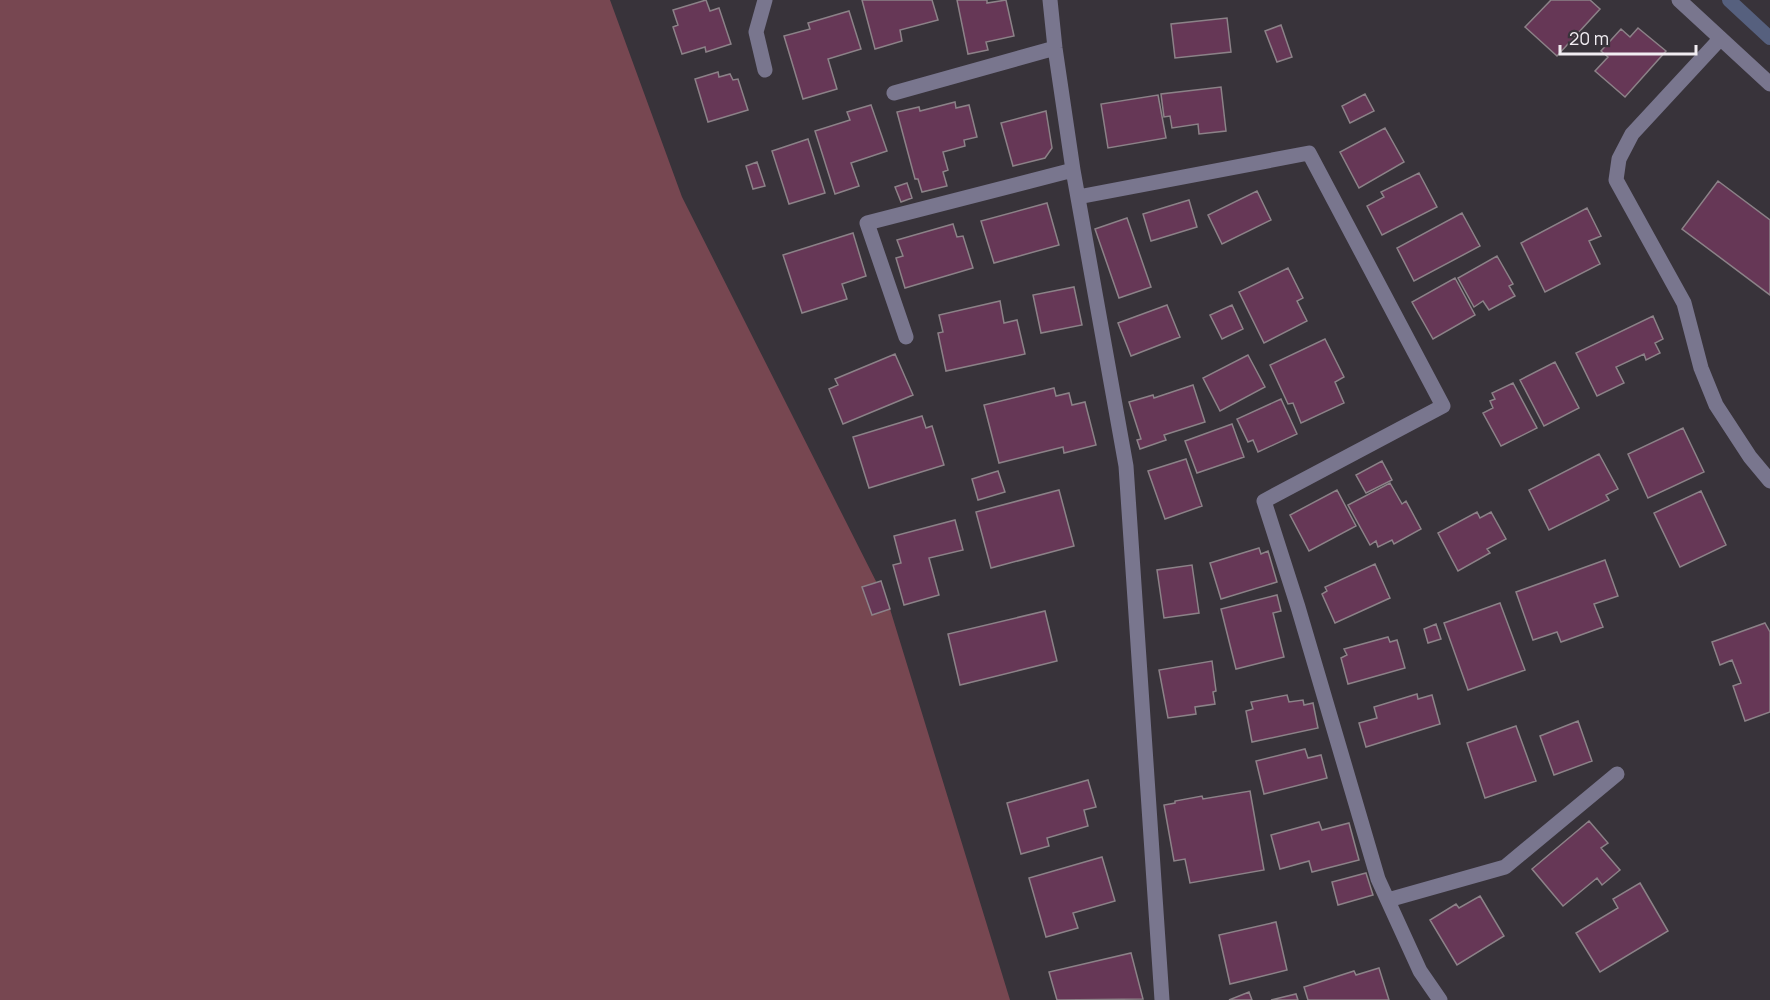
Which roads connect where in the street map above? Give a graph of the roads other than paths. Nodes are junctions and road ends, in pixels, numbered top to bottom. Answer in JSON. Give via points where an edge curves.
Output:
{"nodes":[{"id":1,"x":765,"y":0,"type":"edge"},
{"id":2,"x":1050,"y":0,"type":"edge"},
{"id":3,"x":1679,"y":0,"type":"edge"},
{"id":4,"x":1720,"y":39,"type":"junction"},
{"id":5,"x":1055,"y":48,"type":"junction"},
{"id":6,"x":765,"y":70,"type":"dead end"},
{"id":7,"x":1770,"y":84,"type":"edge"},
{"id":8,"x":894,"y":93,"type":"dead end"},
{"id":9,"x":1073,"y":170,"type":"junction"},
{"id":10,"x":1078,"y":197,"type":"junction"},
{"id":11,"x":906,"y":337,"type":"dead end"},
{"id":12,"x":1770,"y":481,"type":"edge"},
{"id":13,"x":1617,"y":774,"type":"dead end"},
{"id":14,"x":1388,"y":900,"type":"junction"},
{"id":15,"x":1162,"y":1000,"type":"edge"},
{"id":16,"x":1440,"y":1000,"type":"edge"}],
"edges":[{"from":1,"to":6,"type":"street","via":[[756,32]]},
{"from":2,"to":5,"type":"street"},
{"from":3,"to":4,"type":"street"},
{"from":4,"to":7,"type":"street"},
{"from":4,"to":12,"type":"street","via":[[1632,134],[1619,159],[1616,180],[1684,303],[1701,369],[1716,405]]},
{"from":5,"to":8,"type":"street"},
{"from":5,"to":9,"type":"street"},
{"from":9,"to":10,"type":"street"},
{"from":9,"to":11,"type":"street","via":[[867,223]]},
{"from":10,"to":14,"type":"street","via":[[1309,153],[1443,405],[1264,501],[1378,879]]},
{"from":10,"to":15,"type":"street","via":[[1126,466]]},
{"from":13,"to":14,"type":"street","via":[[1505,867]]},
{"from":14,"to":16,"type":"street","via":[[1420,971]]}]}
